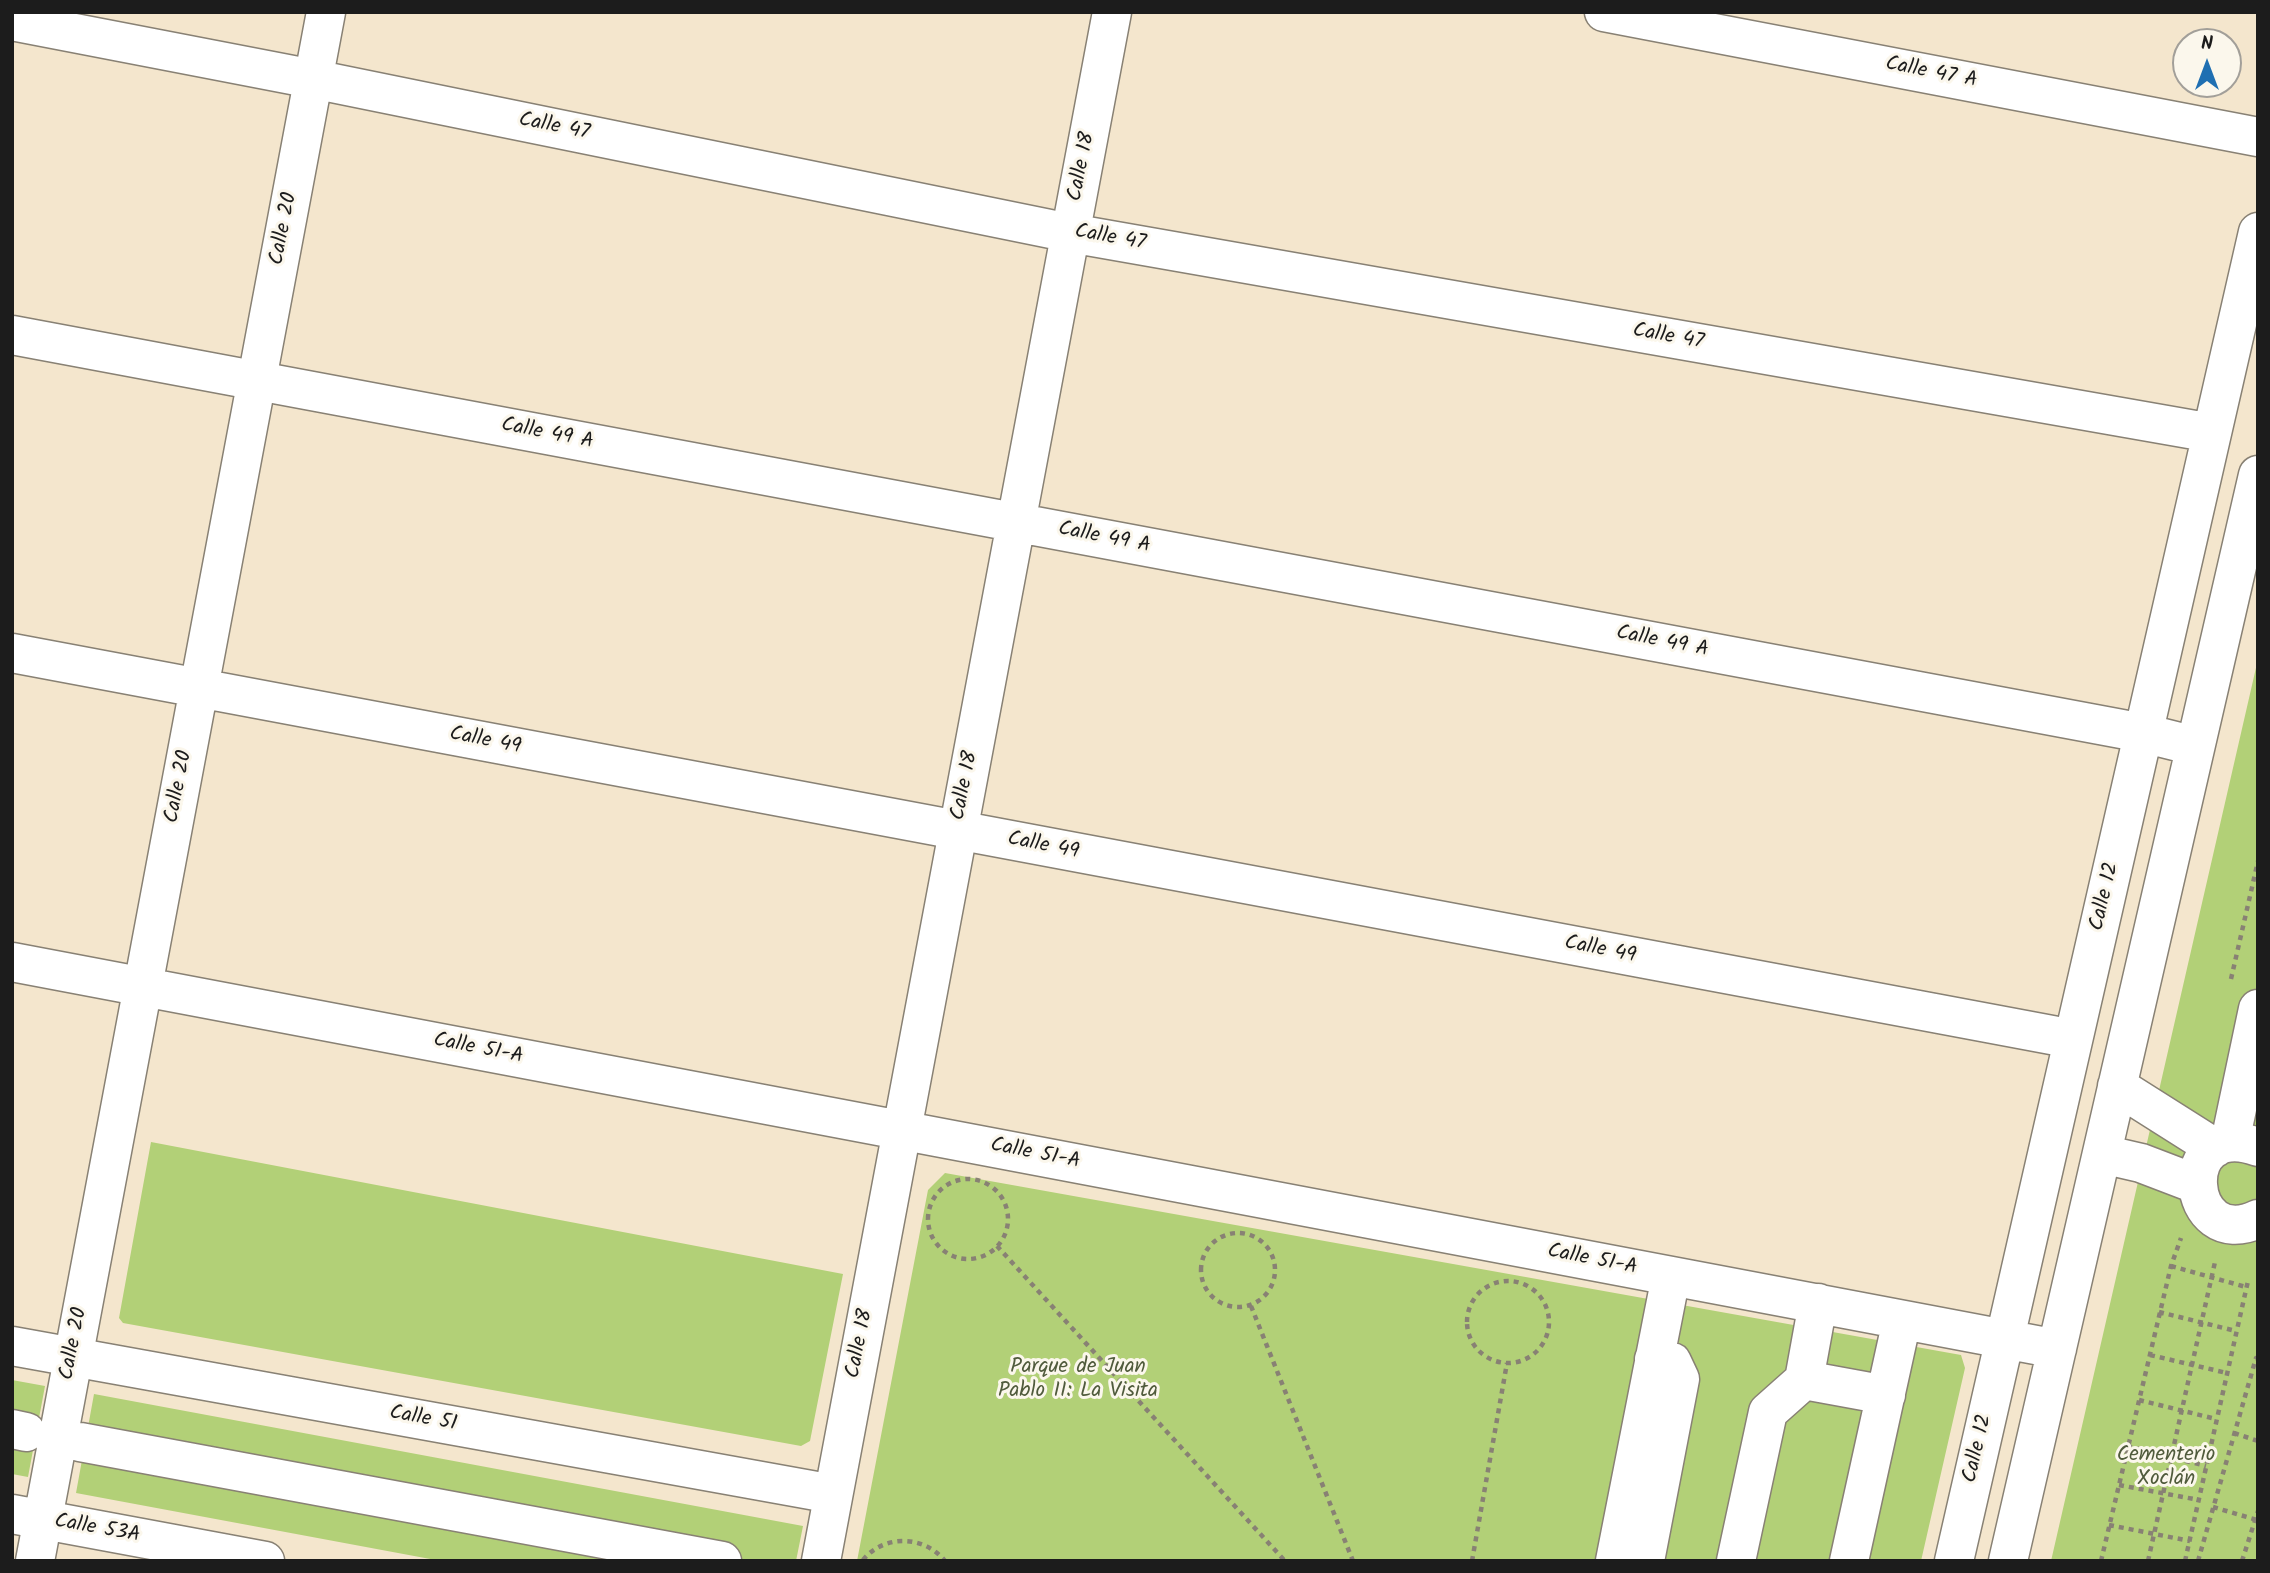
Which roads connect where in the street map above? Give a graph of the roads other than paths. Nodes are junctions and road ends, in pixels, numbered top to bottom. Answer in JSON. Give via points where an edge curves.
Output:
{"nodes":[{"id":1,"x":326,"y":12,"type":"edge"},
{"id":2,"x":1112,"y":12,"type":"edge"},
{"id":3,"x":1604,"y":12,"type":"edge"},
{"id":4,"x":12,"y":21,"type":"edge"},
{"id":5,"x":313,"y":79,"type":"junction"},
{"id":6,"x":2258,"y":137,"type":"edge"},
{"id":7,"x":2258,"y":232,"type":"edge"},
{"id":8,"x":1070,"y":233,"type":"junction"},
{"id":9,"x":12,"y":335,"type":"edge"},
{"id":10,"x":257,"y":381,"type":"junction"},
{"id":11,"x":2212,"y":433,"type":"junction"},
{"id":12,"x":2258,"y":475,"type":"edge"},
{"id":13,"x":1016,"y":523,"type":"junction"},
{"id":14,"x":12,"y":653,"type":"edge"},
{"id":15,"x":199,"y":688,"type":"junction"},
{"id":16,"x":2143,"y":733,"type":"junction"},
{"id":17,"x":2195,"y":746,"type":"junction"},
{"id":18,"x":958,"y":831,"type":"junction"},
{"id":19,"x":12,"y":962,"type":"edge"},
{"id":20,"x":143,"y":987,"type":"junction"},
{"id":21,"x":2258,"y":1009,"type":"edge"},
{"id":22,"x":2073,"y":1039,"type":"junction"},
{"id":23,"x":2117,"y":1086,"type":"junction"},
{"id":24,"x":902,"y":1130,"type":"junction"},
{"id":25,"x":2234,"y":1146,"type":"edge"},
{"id":26,"x":2102,"y":1154,"type":"junction"},
{"id":27,"x":2196,"y":1184,"type":"junction"},
{"id":28,"x":2258,"y":1219,"type":"edge"},
{"id":29,"x":1671,"y":1276,"type":"junction"},
{"id":30,"x":1818,"y":1303,"type":"junction"},
{"id":31,"x":1902,"y":1320,"type":"junction"},
{"id":32,"x":2005,"y":1339,"type":"junction"},
{"id":33,"x":12,"y":1346,"type":"edge"},
{"id":34,"x":2057,"y":1349,"type":"junction"},
{"id":35,"x":73,"y":1357,"type":"junction"},
{"id":36,"x":1654,"y":1359,"type":"junction"},
{"id":37,"x":1804,"y":1380,"type":"junction"},
{"id":38,"x":1886,"y":1395,"type":"junction"},
{"id":39,"x":80,"y":1442,"type":"dead end"},
{"id":40,"x":833,"y":1494,"type":"junction"},
{"id":41,"x":27,"y":1517,"type":"edge"},
{"id":42,"x":35,"y":1561,"type":"edge"},
{"id":43,"x":265,"y":1561,"type":"edge"},
{"id":44,"x":722,"y":1561,"type":"edge"},
{"id":45,"x":821,"y":1561,"type":"edge"},
{"id":46,"x":1615,"y":1561,"type":"edge"},
{"id":47,"x":1645,"y":1561,"type":"edge"},
{"id":48,"x":1736,"y":1561,"type":"edge"},
{"id":49,"x":1849,"y":1561,"type":"edge"},
{"id":50,"x":1954,"y":1561,"type":"edge"},
{"id":51,"x":2008,"y":1561,"type":"edge"}],
"edges":[{"from":1,"to":5,"type":"street","name":"Calle 20"},
{"from":2,"to":8,"type":"street","name":"Calle 18"},
{"from":3,"to":6,"type":"street","name":"Calle 47 A"},
{"from":4,"to":5,"type":"street","name":"Calle 47"},
{"from":5,"to":8,"type":"street","name":"Calle 47"},
{"from":5,"to":10,"type":"street","name":"Calle 20"},
{"from":7,"to":11,"type":"street","name":"Calle 12"},
{"from":8,"to":11,"type":"street","name":"Calle 47"},
{"from":8,"to":13,"type":"street","name":"Calle 18"},
{"from":9,"to":10,"type":"street","name":"Calle 49 A"},
{"from":10,"to":13,"type":"street","name":"Calle 49 A"},
{"from":10,"to":15,"type":"street","name":"Calle 20"},
{"from":11,"to":16,"type":"street","name":"Calle 12"},
{"from":12,"to":17,"type":"street"},
{"from":13,"to":16,"type":"street","name":"Calle 49 A"},
{"from":13,"to":18,"type":"street","name":"Calle 18"},
{"from":14,"to":15,"type":"street","name":"Calle 49"},
{"from":15,"to":18,"type":"street","name":"Calle 49"},
{"from":15,"to":20,"type":"street","name":"Calle 20"},
{"from":16,"to":17,"type":"street","name":"Calle 49 A"},
{"from":16,"to":22,"type":"street","name":"Calle 12"},
{"from":17,"to":23,"type":"street"},
{"from":18,"to":22,"type":"street","name":"Calle 49"},
{"from":18,"to":24,"type":"street","name":"Calle 18"},
{"from":19,"to":20,"type":"street","name":"Calle 51-A"},
{"from":20,"to":24,"type":"street","name":"Calle 51-A"},
{"from":20,"to":35,"type":"street","name":"Calle 20"},
{"from":21,"to":25,"type":"street"},
{"from":22,"to":32,"type":"street","name":"Calle 12"},
{"from":23,"to":25,"type":"street"},
{"from":23,"to":26,"type":"street"},
{"from":24,"to":29,"type":"street","name":"Calle 51-A"},
{"from":24,"to":40,"type":"street","name":"Calle 18"},
{"from":25,"to":27,"type":"street","via":[[2205,1158]]},
{"from":26,"to":27,"type":"street"},
{"from":26,"to":34,"type":"street"},
{"from":27,"to":28,"type":"street","via":[[2204,1207],[2213,1216],[2237,1224]]},
{"from":29,"to":30,"type":"street","name":"Calle 51-A"},
{"from":29,"to":36,"type":"street"},
{"from":30,"to":31,"type":"street","name":"Calle 51-A"},
{"from":30,"to":37,"type":"street"},
{"from":31,"to":32,"type":"street","name":"Calle 51-A"},
{"from":31,"to":38,"type":"street"},
{"from":32,"to":34,"type":"street","name":"Calle 51-A"},
{"from":32,"to":50,"type":"street","name":"Calle 12"},
{"from":33,"to":35,"type":"street","name":"Calle 51"},
{"from":34,"to":51,"type":"street"},
{"from":35,"to":40,"type":"street","name":"Calle 51"},
{"from":35,"to":41,"type":"street","name":"Calle 20"},
{"from":36,"to":46,"type":"street"},
{"from":36,"to":47,"type":"street","via":[[1672,1362],[1680,1379]]},
{"from":37,"to":38,"type":"street"},
{"from":37,"to":48,"type":"street","via":[[1768,1412]]},
{"from":38,"to":49,"type":"street"},
{"from":39,"to":44,"type":"street"},
{"from":40,"to":45,"type":"street","name":"Calle 18"},
{"from":41,"to":42,"type":"street","name":"Calle 20"},
{"from":41,"to":43,"type":"street","name":"Calle 53A"}]}
